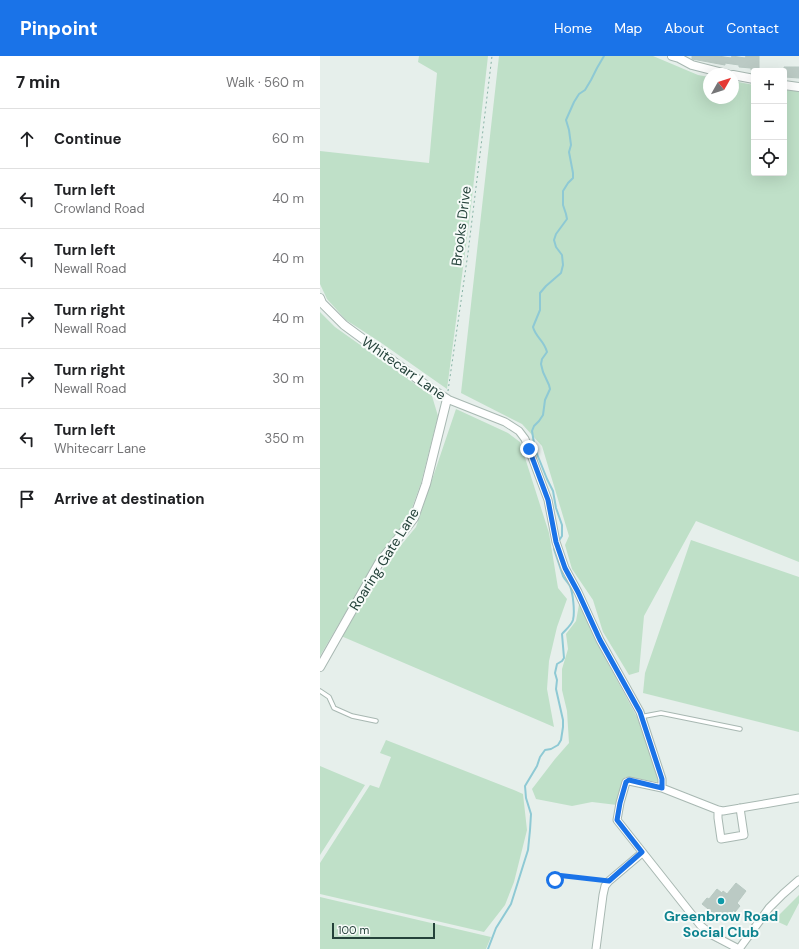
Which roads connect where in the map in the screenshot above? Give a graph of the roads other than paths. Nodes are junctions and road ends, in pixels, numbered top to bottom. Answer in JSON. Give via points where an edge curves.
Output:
{"nodes":[{"id":1,"x":672,"y":56,"type":"edge"},
{"id":2,"x":704,"y":68,"type":"edge"},
{"id":3,"x":739,"y":76,"type":"edge"},
{"id":4,"x":751,"y":78,"type":"edge"},
{"id":5,"x":787,"y":85,"type":"edge"},
{"id":6,"x":799,"y":87,"type":"edge"},
{"id":7,"x":320,"y":298,"type":"edge"},
{"id":8,"x":447,"y":399,"type":"junction"},
{"id":9,"x":320,"y":667,"type":"edge"},
{"id":10,"x":320,"y":691,"type":"edge"},
{"id":11,"x":641,"y":718,"type":"junction"},
{"id":12,"x":376,"y":721,"type":"dead end"},
{"id":13,"x":740,"y":729,"type":"dead end"},
{"id":14,"x":662,"y":788,"type":"junction"},
{"id":15,"x":799,"y":798,"type":"edge"},
{"id":16,"x":740,"y":808,"type":"junction"},
{"id":17,"x":718,"y":810,"type":"junction"},
{"id":18,"x":642,"y":852,"type":"junction"},
{"id":19,"x":799,"y":880,"type":"edge"},
{"id":20,"x":596,"y":949,"type":"edge"},
{"id":21,"x":739,"y":949,"type":"edge"}],
"edges":[{"from":1,"to":2,"type":"street"},
{"from":3,"to":4,"type":"street"},
{"from":5,"to":6,"type":"street"},
{"from":7,"to":8,"type":"street","name":"Whitecarr Lane","via":[[344,325]]},
{"from":8,"to":9,"type":"street","name":"Roaring Gate Lane","via":[[426,484],[414,518],[379,563]]},
{"from":8,"to":11,"type":"street","name":"Whitecarr Lane","via":[[505,422],[519,431],[525,439],[548,500],[556,542],[565,568]]},
{"from":10,"to":12,"type":"lane","via":[[329,697],[334,708],[352,716]]},
{"from":11,"to":13,"type":"lane","via":[[661,713]]},
{"from":11,"to":14,"type":"street","name":"Whitecarr Lane","via":[[662,779]]},
{"from":14,"to":17,"type":"street"},
{"from":14,"to":18,"type":"street","via":[[629,780],[626,782],[617,820]]},
{"from":15,"to":16,"type":"street"},
{"from":16,"to":17,"type":"street"},
{"from":16,"to":17,"type":"street","via":[[744,835],[721,839]]},
{"from":18,"to":20,"type":"street","via":[[605,886]]},
{"from":18,"to":21,"type":"street","via":[[702,926],[712,935]]},
{"from":19,"to":21,"type":"street","via":[[769,908]]}]}
